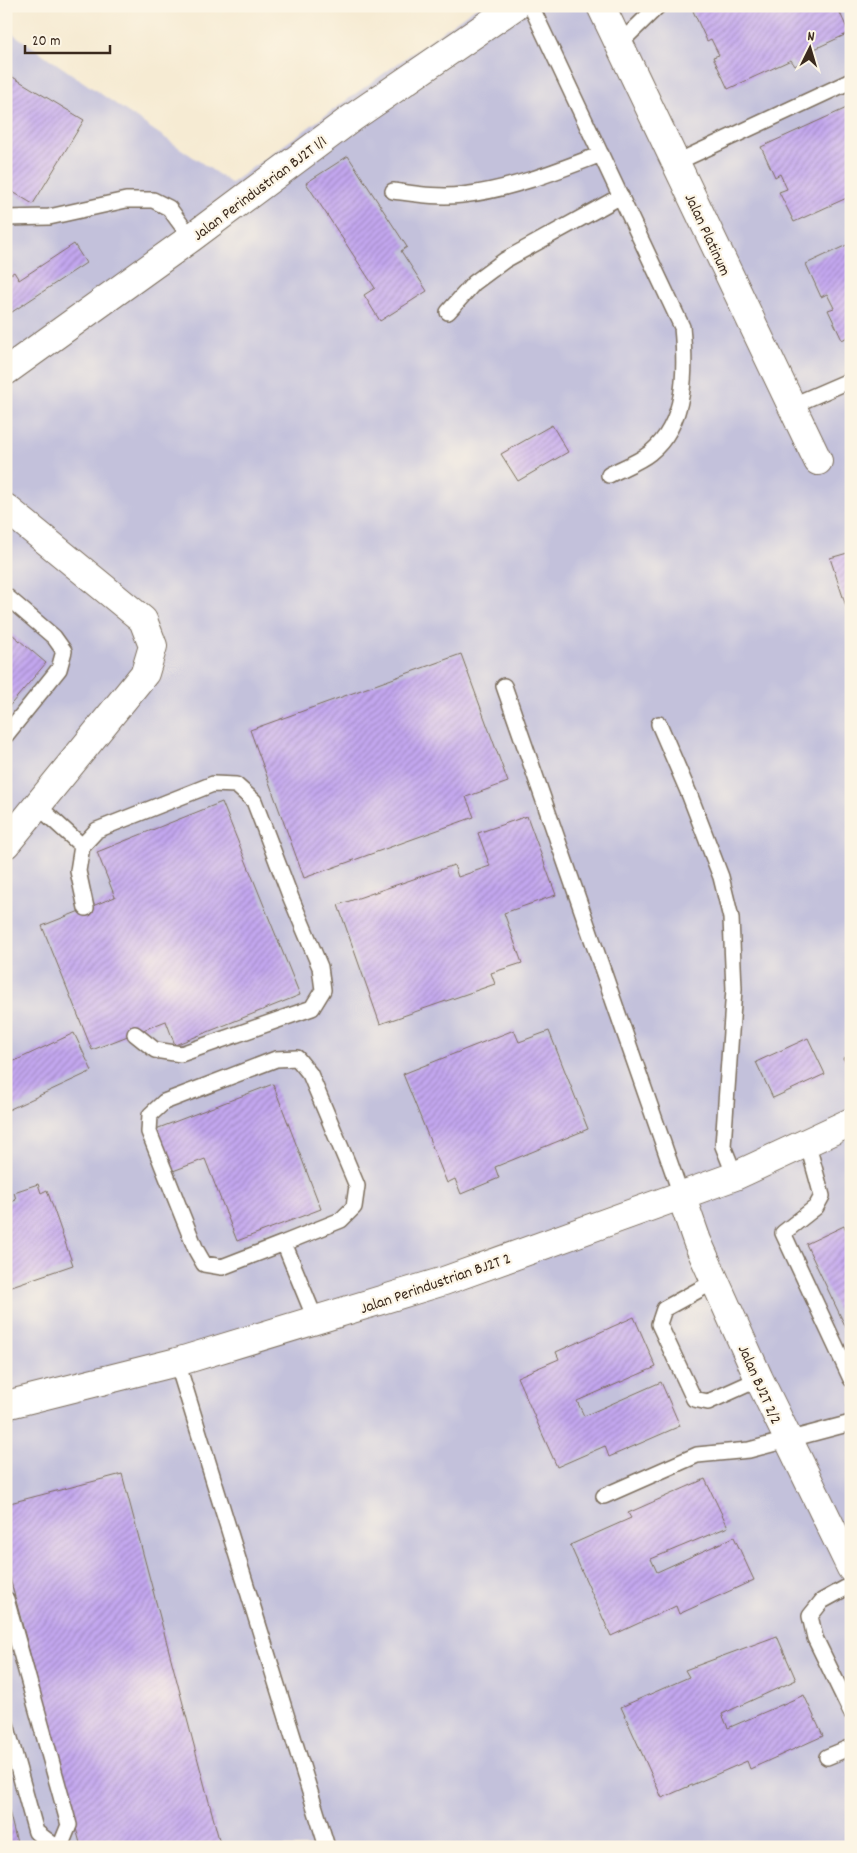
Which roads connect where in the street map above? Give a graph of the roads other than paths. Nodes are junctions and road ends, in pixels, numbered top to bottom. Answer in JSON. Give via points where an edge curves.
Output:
{"nodes":[{"id":1,"x":515,"y":6,"type":"edge"},
{"id":2,"x":531,"y":6,"type":"edge"},
{"id":3,"x":601,"y":6,"type":"edge"},
{"id":4,"x":658,"y":6,"type":"edge"},
{"id":5,"x":619,"y":44,"type":"junction"},
{"id":6,"x":851,"y":81,"type":"edge"},
{"id":7,"x":601,"y":154,"type":"junction"},
{"id":8,"x":675,"y":163,"type":"junction"},
{"id":9,"x":394,"y":191,"type":"dead end"},
{"id":10,"x":621,"y":196,"type":"junction"},
{"id":11,"x":6,"y":218,"type":"edge"},
{"id":12,"x":191,"y":238,"type":"junction"},
{"id":13,"x":448,"y":312,"type":"dead end"},
{"id":14,"x":6,"y":371,"type":"edge"},
{"id":15,"x":851,"y":380,"type":"edge"},
{"id":16,"x":791,"y":406,"type":"junction"},
{"id":17,"x":818,"y":461,"type":"dead end"},
{"id":18,"x":609,"y":475,"type":"dead end"},
{"id":19,"x":6,"y":508,"type":"edge"},
{"id":20,"x":6,"y":596,"type":"edge"},
{"id":21,"x":504,"y":686,"type":"dead end"},
{"id":22,"x":659,"y":724,"type":"dead end"},
{"id":23,"x":6,"y":735,"type":"edge"},
{"id":24,"x":38,"y":806,"type":"junction"},
{"id":25,"x":6,"y":844,"type":"edge"},
{"id":26,"x":82,"y":846,"type":"junction"},
{"id":27,"x":86,"y":908,"type":"dead end"},
{"id":28,"x":135,"y":1034,"type":"dead end"},
{"id":29,"x":851,"y":1122,"type":"edge"},
{"id":30,"x":807,"y":1142,"type":"junction"},
{"id":31,"x":735,"y":1176,"type":"junction"},
{"id":32,"x":681,"y":1195,"type":"junction"},
{"id":33,"x":284,"y":1243,"type":"junction"},
{"id":34,"x":715,"y":1281,"type":"junction"},
{"id":35,"x":316,"y":1321,"type":"junction"},
{"id":36,"x":177,"y":1362,"type":"junction"},
{"id":37,"x":759,"y":1379,"type":"junction"},
{"id":38,"x":851,"y":1379,"type":"edge"},
{"id":39,"x":6,"y":1405,"type":"edge"},
{"id":40,"x":851,"y":1423,"type":"edge"},
{"id":41,"x":787,"y":1439,"type":"junction"},
{"id":42,"x":604,"y":1496,"type":"dead end"},
{"id":43,"x":850,"y":1568,"type":"edge"},
{"id":44,"x":6,"y":1599,"type":"edge"},
{"id":45,"x":851,"y":1712,"type":"edge"},
{"id":46,"x":6,"y":1724,"type":"edge"},
{"id":47,"x":851,"y":1747,"type":"edge"},
{"id":48,"x":827,"y":1758,"type":"dead end"},
{"id":49,"x":56,"y":1847,"type":"edge"},
{"id":50,"x":60,"y":1847,"type":"edge"},
{"id":51,"x":327,"y":1847,"type":"edge"}],
"edges":[{"from":1,"to":12,"type":"street","name":"Jalan Perindustrian BJ2T 1/1","via":[[352,118]]},
{"from":2,"to":7,"type":"lane"},
{"from":3,"to":5,"type":"street","name":"Jalan Platinum"},
{"from":4,"to":5,"type":"lane"},
{"from":5,"to":8,"type":"street","name":"Jalan Platinum"},
{"from":6,"to":8,"type":"lane"},
{"from":7,"to":9,"type":"lane","via":[[504,187],[462,195],[429,196]]},
{"from":7,"to":10,"type":"lane"},
{"from":8,"to":16,"type":"street","name":"Jalan Platinum"},
{"from":10,"to":13,"type":"lane","via":[[505,260],[474,283]]},
{"from":10,"to":18,"type":"lane","via":[[682,327],[684,391],[669,429],[650,453]]},
{"from":11,"to":12,"type":"lane","via":[[50,217],[107,203],[153,200],[169,208]]},
{"from":12,"to":14,"type":"street","name":"Jalan Perindustrian BJ2T 1/1"},
{"from":15,"to":16,"type":"lane"},
{"from":16,"to":17,"type":"street","name":"Jalan Platinum"},
{"from":19,"to":24,"type":"street","via":[[143,620],[153,646],[145,673]]},
{"from":20,"to":23,"type":"lane","via":[[54,637],[64,651],[59,669]]},
{"from":21,"to":32,"type":"lane"},
{"from":22,"to":31,"type":"lane","via":[[721,877],[731,918],[734,989],[723,1146]]},
{"from":24,"to":25,"type":"street"},
{"from":24,"to":26,"type":"lane"},
{"from":26,"to":27,"type":"lane","via":[[78,872]]},
{"from":26,"to":28,"type":"lane","via":[[97,830],[213,784],[236,785],[254,801],[320,967],[323,990],[312,1008],[181,1054],[155,1050]]},
{"from":29,"to":30,"type":"street","name":"Jalan Perindustrian BJ2T 2"},
{"from":30,"to":31,"type":"street","name":"Jalan Perindustrian BJ2T 2"},
{"from":30,"to":38,"type":"lane","via":[[822,1196],[816,1207],[784,1233]]},
{"from":31,"to":32,"type":"street","name":"Jalan Perindustrian BJ2T 2"},
{"from":32,"to":34,"type":"street","name":"Jalan BJ2T 2/2"},
{"from":32,"to":35,"type":"street","name":"Jalan Perindustrian BJ2T 2","via":[[444,1281]]},
{"from":33,"to":33,"type":"lane","via":[[341,1220],[354,1207],[357,1186],[310,1074],[297,1058],[276,1059],[164,1102],[150,1115],[149,1132],[204,1264],[222,1267]]},
{"from":33,"to":35,"type":"lane"},
{"from":34,"to":37,"type":"street","name":"Jalan BJ2T 2/2"},
{"from":34,"to":37,"type":"lane","via":[[664,1309],[659,1324],[694,1399],[708,1402]]},
{"from":35,"to":36,"type":"street","name":"Jalan Perindustrian BJ2T 2"},
{"from":36,"to":39,"type":"street","name":"Jalan Perindustrian BJ2T 2"},
{"from":36,"to":51,"type":"lane"},
{"from":37,"to":41,"type":"street","name":"Jalan BJ2T 2/2"},
{"from":40,"to":41,"type":"lane"},
{"from":41,"to":42,"type":"lane","via":[[749,1450],[697,1456]]},
{"from":41,"to":43,"type":"street","name":"Jalan BJ2T 2/2"},
{"from":43,"to":45,"type":"lane","via":[[810,1616],[814,1638]]},
{"from":44,"to":50,"type":"lane","via":[[69,1825]]},
{"from":46,"to":49,"type":"lane","via":[[36,1832]]},
{"from":47,"to":48,"type":"lane"}]}
